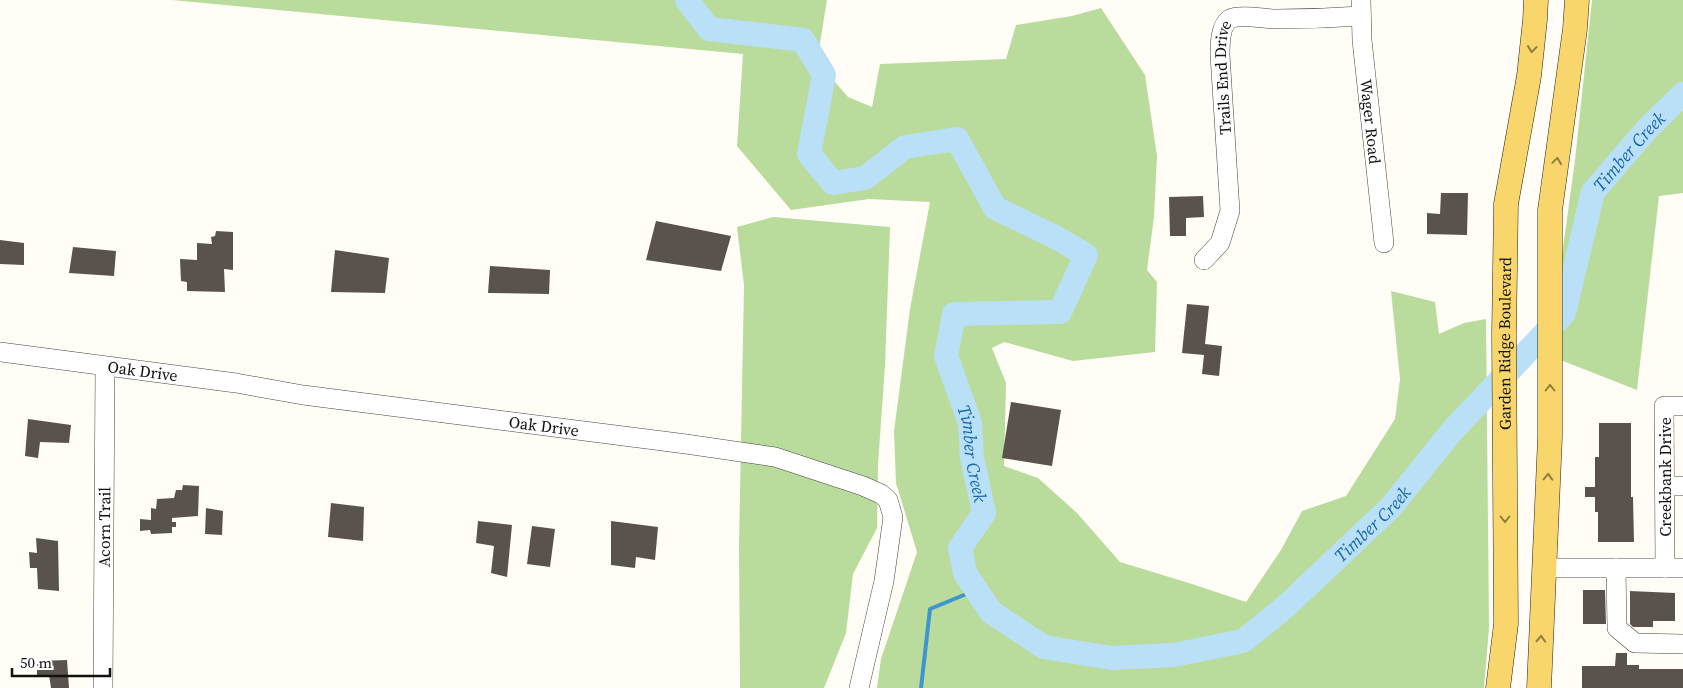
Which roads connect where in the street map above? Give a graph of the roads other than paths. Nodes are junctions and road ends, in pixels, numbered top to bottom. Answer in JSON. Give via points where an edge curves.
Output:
{"nodes":[{"id":1,"x":1536,"y":0,"type":"edge"},
{"id":2,"x":1577,"y":0,"type":"edge"},
{"id":3,"x":1361,"y":8,"type":"edge"},
{"id":4,"x":1384,"y":243,"type":"dead end"},
{"id":5,"x":1204,"y":260,"type":"dead end"},
{"id":6,"x":0,"y":352,"type":"edge"},
{"id":7,"x":105,"y":367,"type":"junction"},
{"id":8,"x":1683,"y":406,"type":"edge"},
{"id":9,"x":1674,"y":486,"type":"edge"},
{"id":10,"x":1545,"y":568,"type":"junction"},
{"id":11,"x":1616,"y":568,"type":"junction"},
{"id":12,"x":1674,"y":568,"type":"edge"},
{"id":13,"x":1683,"y":644,"type":"edge"},
{"id":14,"x":103,"y":688,"type":"edge"},
{"id":15,"x":859,"y":688,"type":"edge"},
{"id":16,"x":1498,"y":688,"type":"edge"},
{"id":17,"x":1539,"y":688,"type":"edge"}],
"edges":[{"from":1,"to":16,"type":"main road","name":"Garden Ridge Boulevard","one_way":true,"via":[[1529,76],[1506,204],[1506,624]]},
{"from":10,"to":2,"type":"main road","one_way":true,"via":[[1550,437],[1550,210]]},
{"from":3,"to":4,"type":"street","name":"Wager Road"},
{"from":3,"to":5,"type":"street","name":"Trails End Drive","via":[[1322,19],[1246,18],[1231,19],[1225,25],[1220,55],[1230,210],[1220,243]]},
{"from":6,"to":7,"type":"street","name":"Oak Drive"},
{"from":7,"to":14,"type":"street","name":"Acorn Trail"},
{"from":7,"to":15,"type":"street","name":"Oak Drive","via":[[775,457],[864,486],[888,500],[893,517],[884,581]]},
{"from":8,"to":9,"type":"street","name":"Creekbank Drive","via":[[1664,406]]},
{"from":9,"to":12,"type":"street","name":"Creekbank Drive"},
{"from":10,"to":11,"type":"street"},
{"from":17,"to":10,"type":"main road","one_way":true},
{"from":11,"to":12,"type":"street"},
{"from":11,"to":13,"type":"street","via":[[1617,628],[1635,643]]}]}
